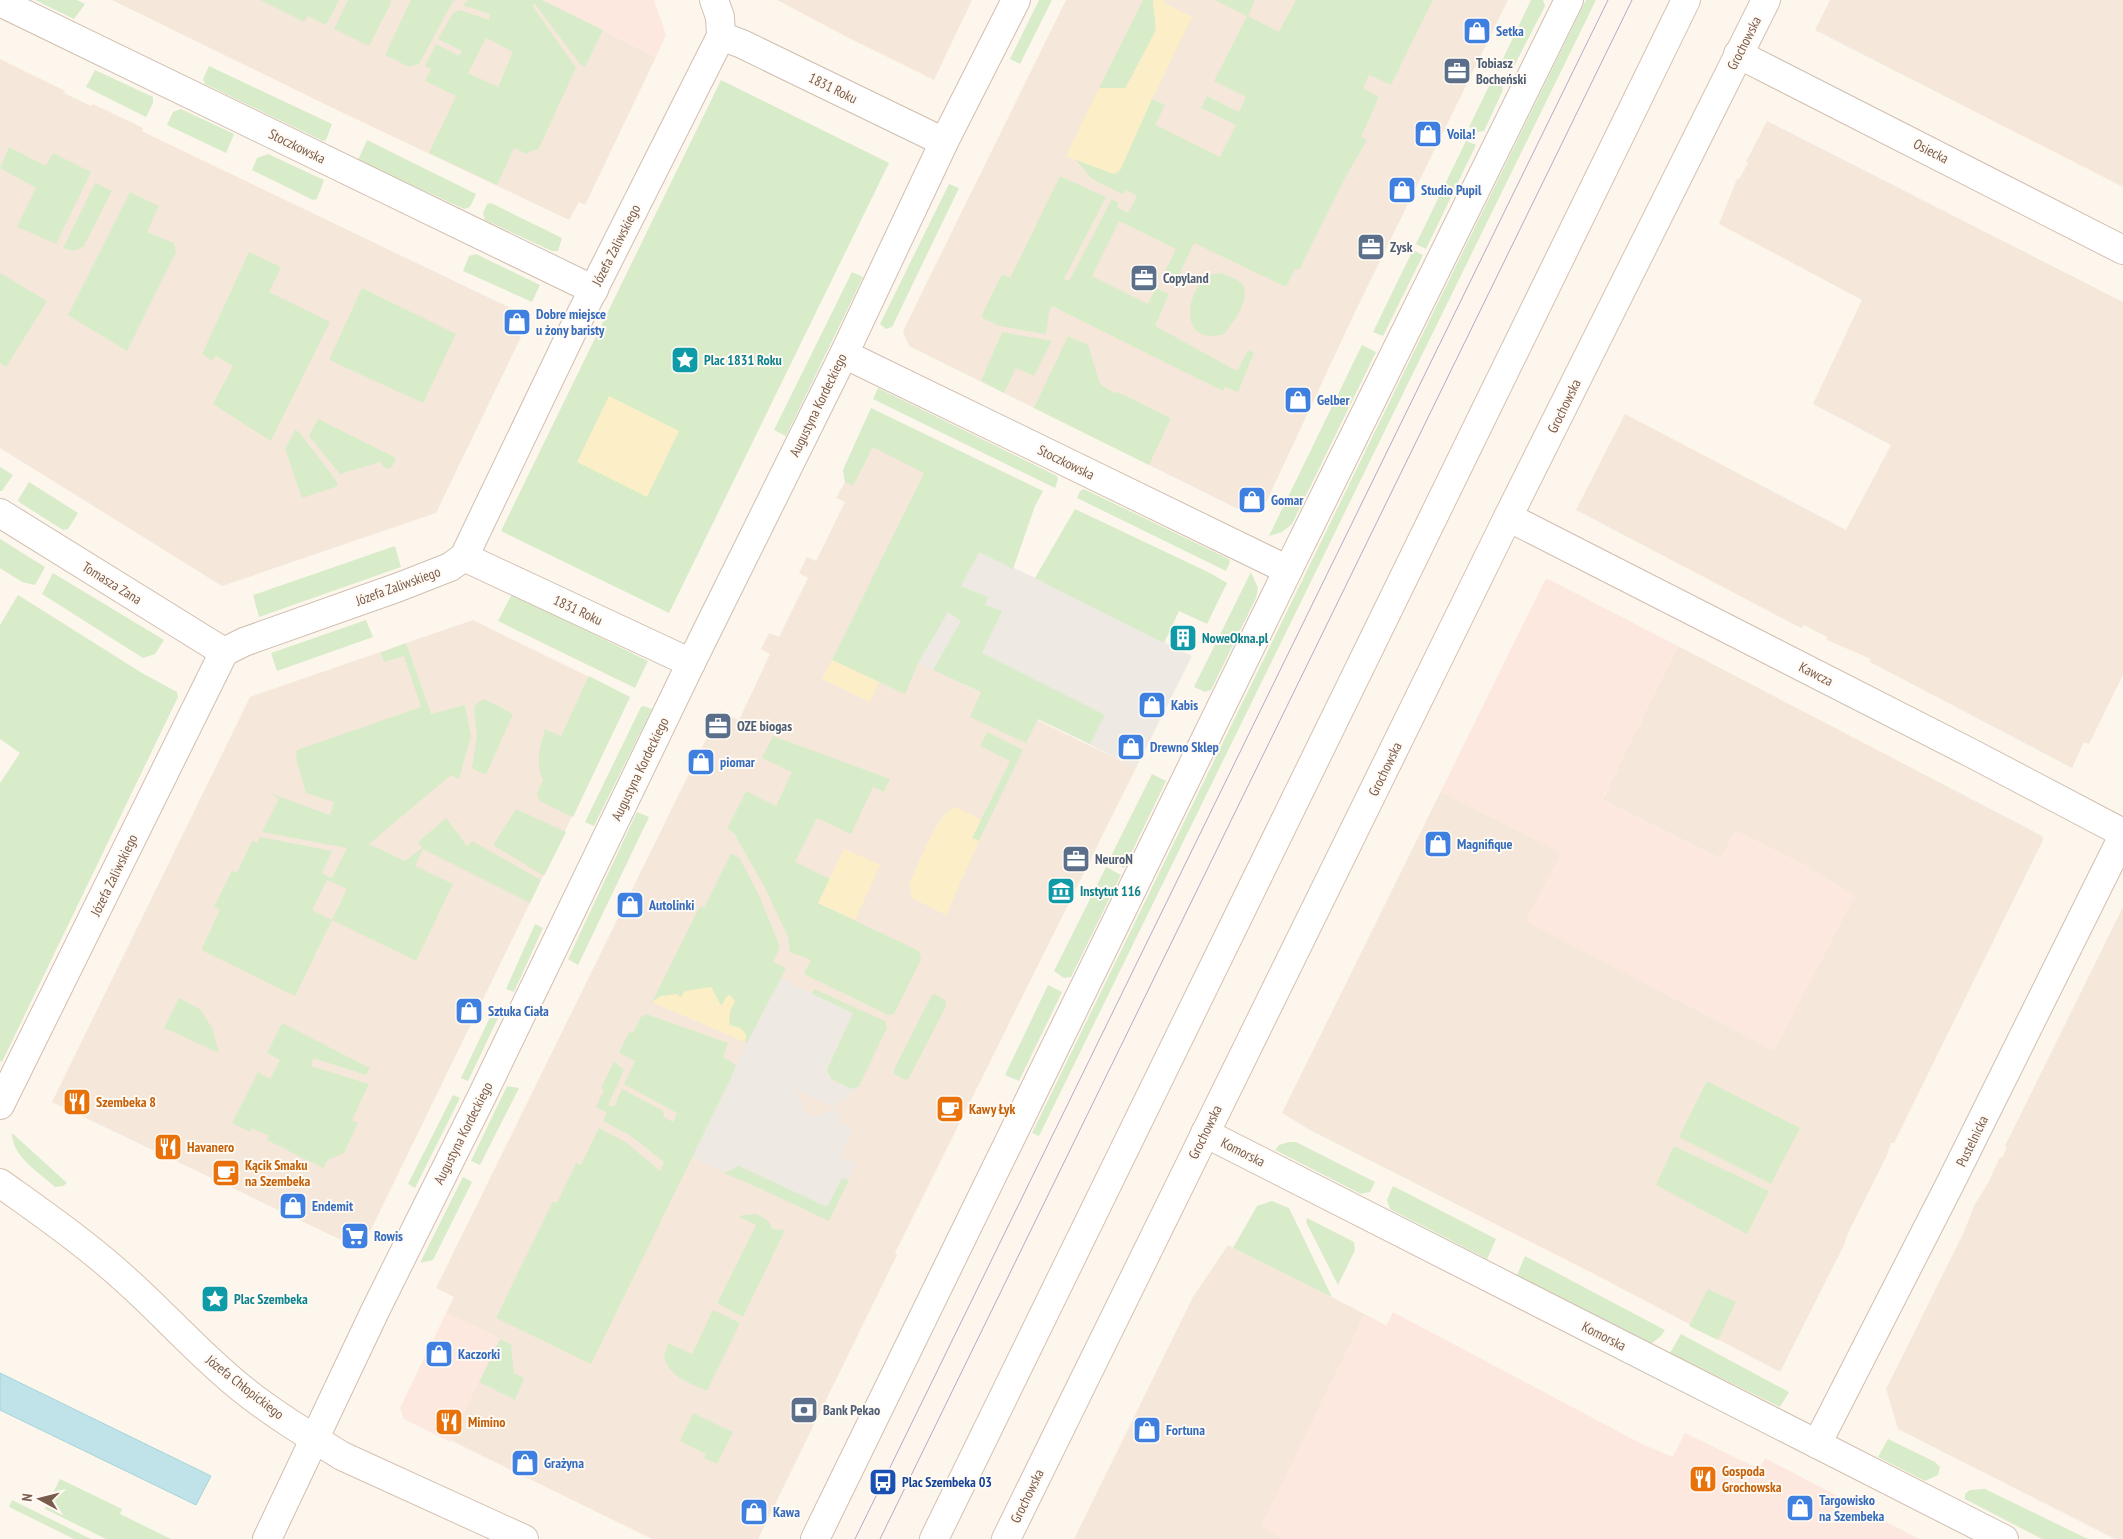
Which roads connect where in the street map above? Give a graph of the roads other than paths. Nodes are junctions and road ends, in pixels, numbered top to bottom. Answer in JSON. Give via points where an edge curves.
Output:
{"nodes":[{"id":1,"x":714,"y":0,"type":"edge"},
{"id":2,"x":1016,"y":0,"type":"edge"},
{"id":3,"x":1569,"y":0,"type":"edge"},
{"id":4,"x":1686,"y":0,"type":"edge"},
{"id":5,"x":1766,"y":0,"type":"edge"},
{"id":6,"x":0,"y":2,"type":"edge"},
{"id":7,"x":721,"y":36,"type":"junction"},
{"id":8,"x":1738,"y":54,"type":"junction"},
{"id":9,"x":944,"y":142,"type":"junction"},
{"id":10,"x":2123,"y":250,"type":"edge"},
{"id":11,"x":594,"y":290,"type":"junction"},
{"id":12,"x":844,"y":354,"type":"junction"},
{"id":13,"x":0,"y":513,"type":"edge"},
{"id":14,"x":1508,"y":517,"type":"junction"},
{"id":15,"x":464,"y":557,"type":"junction"},
{"id":16,"x":1288,"y":570,"type":"junction"},
{"id":17,"x":224,"y":652,"type":"junction"},
{"id":18,"x":691,"y":663,"type":"junction"},
{"id":19,"x":2123,"y":835,"type":"edge"},
{"id":20,"x":0,"y":1105,"type":"edge"},
{"id":21,"x":1205,"y":1133,"type":"junction"},
{"id":22,"x":0,"y":1183,"type":"edge"},
{"id":23,"x":315,"y":1440,"type":"junction"},
{"id":24,"x":1817,"y":1444,"type":"junction"},
{"id":25,"x":267,"y":1539,"type":"edge"},
{"id":26,"x":524,"y":1539,"type":"edge"},
{"id":27,"x":815,"y":1539,"type":"edge"},
{"id":28,"x":934,"y":1539,"type":"edge"},
{"id":29,"x":1006,"y":1539,"type":"edge"},
{"id":30,"x":2004,"y":1539,"type":"edge"}],
"edges":[{"from":1,"to":7,"type":"street","via":[[720,17]]},
{"from":2,"to":9,"type":"street","name":"Augustyna Kordeckiego"},
{"from":3,"to":16,"type":"street"},
{"from":4,"to":28,"type":"street"},
{"from":5,"to":8,"type":"street","name":"Grochowska"},
{"from":6,"to":11,"type":"street","name":"Stoczkowska"},
{"from":7,"to":9,"type":"street","name":"1831 Roku"},
{"from":7,"to":11,"type":"street","name":"Józefa Zaliwskiego"},
{"from":8,"to":10,"type":"street","name":"Osiecka"},
{"from":8,"to":14,"type":"street","name":"Grochowska"},
{"from":9,"to":12,"type":"street","name":"Augustyna Kordeckiego"},
{"from":11,"to":15,"type":"street","name":"Józefa Zaliwskiego"},
{"from":12,"to":16,"type":"street","name":"Stoczkowska"},
{"from":12,"to":18,"type":"street","name":"Augustyna Kordeckiego"},
{"from":13,"to":17,"type":"street","name":"Tomasza Zana"},
{"from":14,"to":19,"type":"street","name":"Kawcza","via":[[1971,753]]},
{"from":14,"to":21,"type":"street","name":"Grochowska"},
{"from":15,"to":17,"type":"street","name":"Józefa Zaliwskiego","via":[[450,567]]},
{"from":15,"to":18,"type":"street","name":"1831 Roku"},
{"from":16,"to":27,"type":"street"},
{"from":17,"to":20,"type":"street","name":"Józefa Zaliwskiego"},
{"from":18,"to":23,"type":"street","name":"Augustyna Kordeckiego"},
{"from":19,"to":24,"type":"street","name":"Pustelnicka"},
{"from":21,"to":24,"type":"street","name":"Komorska"},
{"from":21,"to":29,"type":"street","name":"Grochowska"},
{"from":22,"to":23,"type":"street","name":"Józefa Chłopickiego","via":[[93,1251],[242,1389]]},
{"from":23,"to":25,"type":"street","name":"Augustyna Kordeckiego"},
{"from":23,"to":26,"type":"street","name":"Józefa Chłopickiego","via":[[342,1456]]},
{"from":24,"to":30,"type":"street","name":"Komorska"}]}
